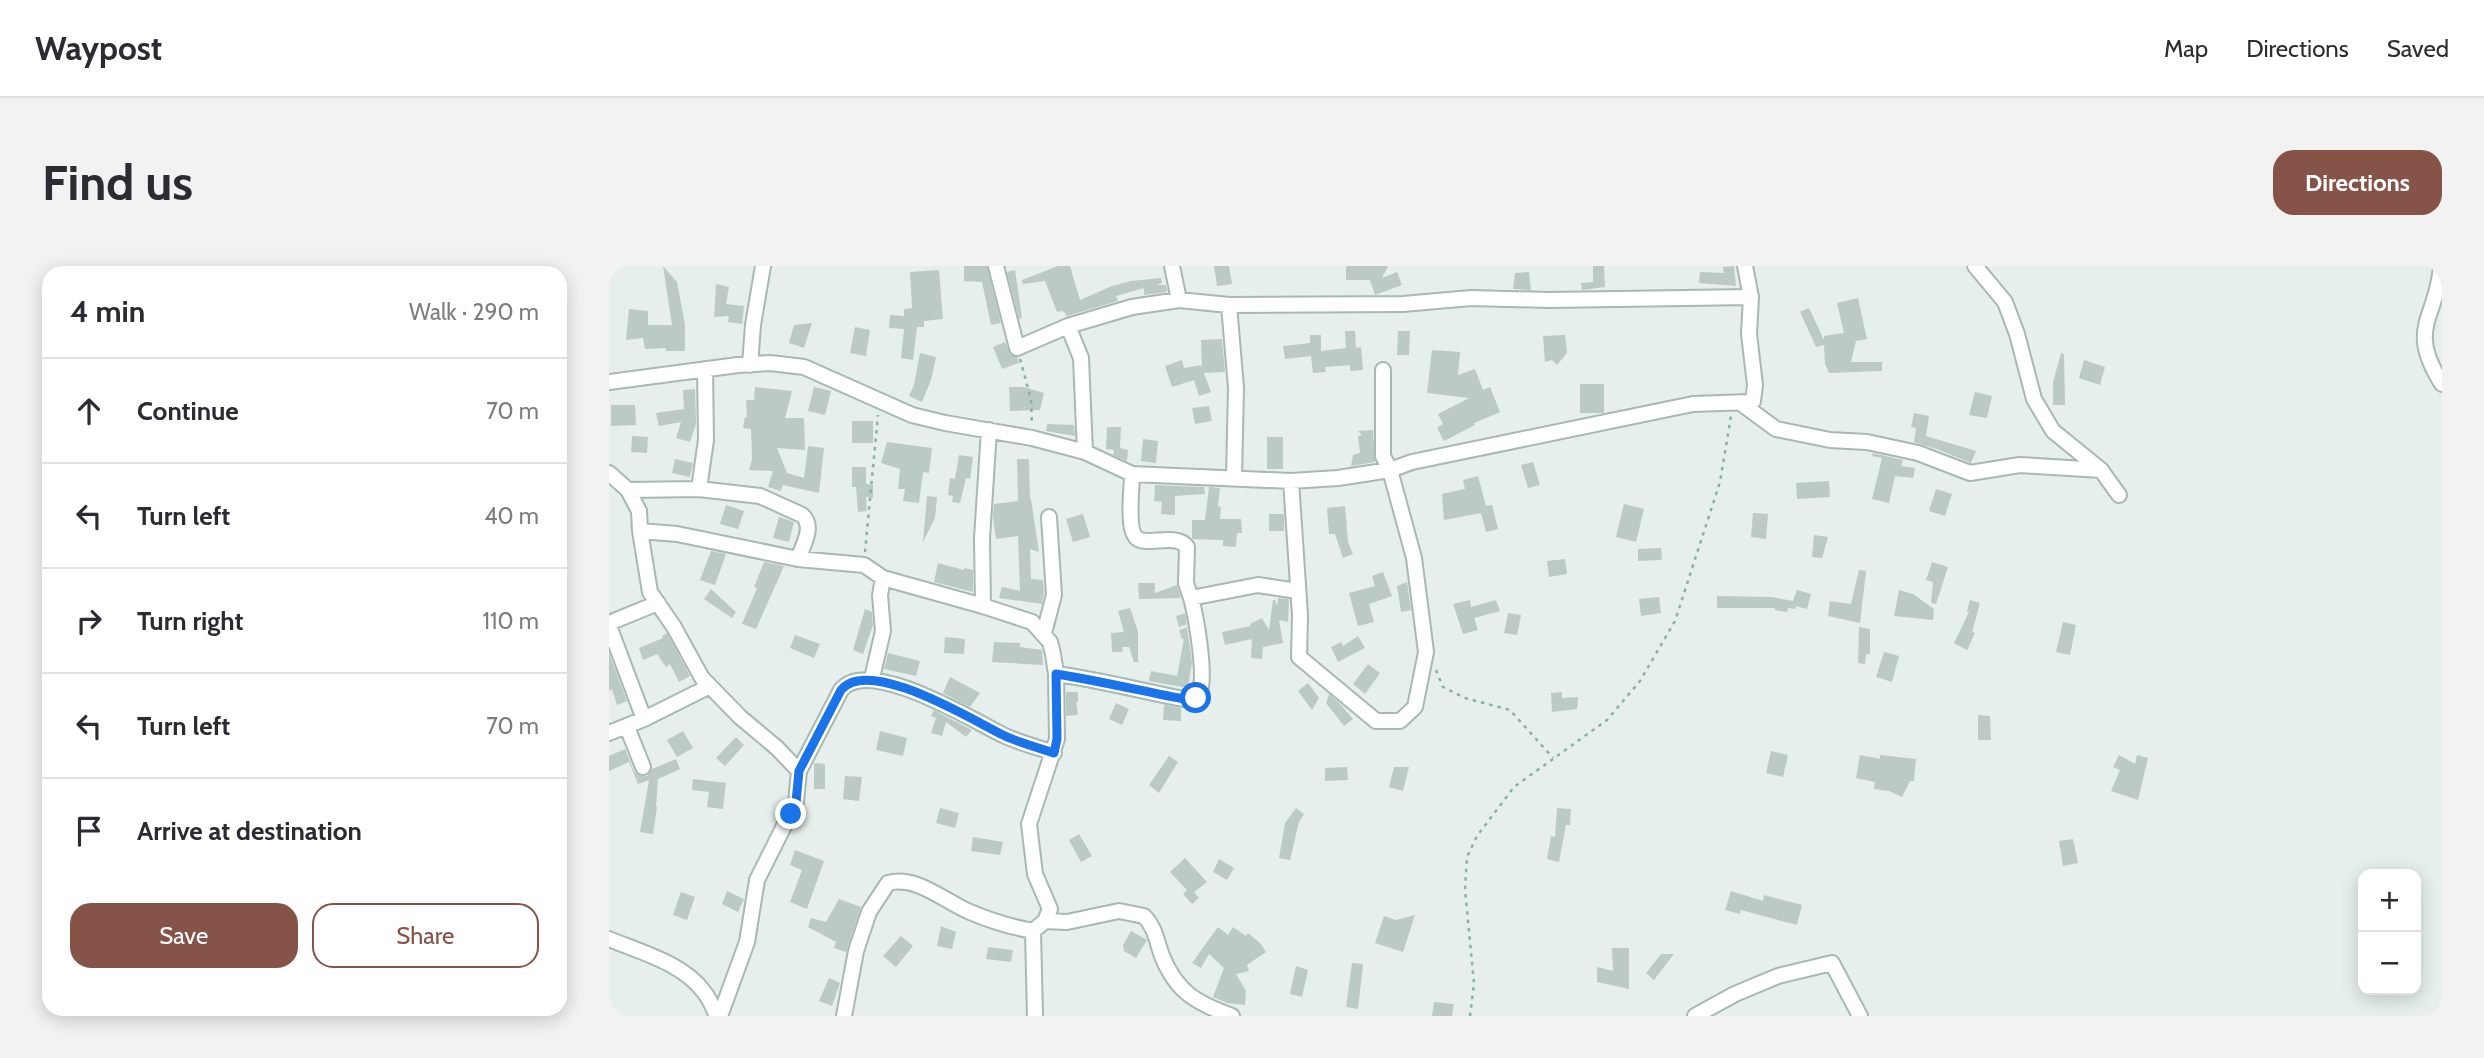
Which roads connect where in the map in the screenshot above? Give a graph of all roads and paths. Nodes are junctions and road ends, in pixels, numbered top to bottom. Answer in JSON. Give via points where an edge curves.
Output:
{"nodes":[{"id":1,"x":763,"y":266,"type":"edge"},
{"id":2,"x":996,"y":266,"type":"edge"},
{"id":3,"x":1172,"y":266,"type":"edge"},
{"id":4,"x":1745,"y":266,"type":"edge"},
{"id":5,"x":1975,"y":266,"type":"edge"},
{"id":6,"x":2441,"y":266,"type":"edge"},
{"id":7,"x":1751,"y":298,"type":"junction"},
{"id":8,"x":1179,"y":300,"type":"junction"},
{"id":9,"x":1229,"y":305,"type":"junction"},
{"id":10,"x":1068,"y":326,"type":"junction"},
{"id":11,"x":1017,"y":348,"type":"junction"},
{"id":12,"x":750,"y":365,"type":"junction"},
{"id":13,"x":705,"y":369,"type":"junction"},
{"id":14,"x":1383,"y":370,"type":"dead end"},
{"id":15,"x":609,"y":382,"type":"edge"},
{"id":16,"x":2442,"y":384,"type":"edge"},
{"id":17,"x":879,"y":401,"type":"junction"},
{"id":18,"x":1737,"y":403,"type":"junction"},
{"id":19,"x":989,"y":430,"type":"junction"},
{"id":20,"x":1032,"y":439,"type":"junction"},
{"id":21,"x":1084,"y":453,"type":"junction"},
{"id":22,"x":1390,"y":470,"type":"junction"},
{"id":23,"x":2101,"y":470,"type":"junction"},
{"id":24,"x":609,"y":473,"type":"edge"},
{"id":25,"x":1132,"y":474,"type":"junction"},
{"id":26,"x":1234,"y":477,"type":"junction"},
{"id":27,"x":1291,"y":481,"type":"junction"},
{"id":28,"x":699,"y":489,"type":"junction"},
{"id":29,"x":628,"y":490,"type":"junction"},
{"id":30,"x":2119,"y":495,"type":"dead end"},
{"id":31,"x":1049,"y":517,"type":"dead end"},
{"id":32,"x":640,"y":531,"type":"junction"},
{"id":33,"x":798,"y":559,"type":"junction"},
{"id":34,"x":864,"y":565,"type":"junction"},
{"id":35,"x":883,"y":578,"type":"junction"},
{"id":36,"x":1298,"y":591,"type":"junction"},
{"id":37,"x":1191,"y":598,"type":"junction"},
{"id":38,"x":658,"y":603,"type":"junction"},
{"id":39,"x":983,"y":606,"type":"junction"},
{"id":40,"x":609,"y":625,"type":"edge"},
{"id":41,"x":1044,"y":634,"type":"junction"},
{"id":42,"x":1426,"y":652,"type":"junction"},
{"id":43,"x":1056,"y":674,"type":"junction"},
{"id":44,"x":872,"y":678,"type":"junction"},
{"id":45,"x":710,"y":686,"type":"junction"},
{"id":46,"x":644,"y":719,"type":"junction"},
{"id":47,"x":627,"y":727,"type":"junction"},
{"id":48,"x":609,"y":733,"type":"edge"},
{"id":49,"x":1054,"y":753,"type":"junction"},
{"id":50,"x":1553,"y":758,"type":"junction"},
{"id":51,"x":643,"y":767,"type":"dead end"},
{"id":52,"x":799,"y":771,"type":"junction"},
{"id":53,"x":1039,"y":926,"type":"junction"},
{"id":54,"x":609,"y":939,"type":"edge"},
{"id":55,"x":718,"y":1016,"type":"edge"},
{"id":56,"x":844,"y":1016,"type":"edge"},
{"id":57,"x":1035,"y":1016,"type":"edge"},
{"id":58,"x":1232,"y":1016,"type":"edge"},
{"id":59,"x":1470,"y":1016,"type":"edge"},
{"id":60,"x":1695,"y":1016,"type":"edge"},
{"id":61,"x":1860,"y":1016,"type":"edge"}],
"edges":[{"from":1,"to":12,"type":"street"},
{"from":2,"to":11,"type":"street"},
{"from":3,"to":8,"type":"street"},
{"from":4,"to":7,"type":"street"},
{"from":5,"to":23,"type":"street","via":[[2005,302],[2034,399],[2053,431]]},
{"from":6,"to":16,"type":"street","via":[[2426,319],[2424,345]]},
{"from":7,"to":9,"type":"street","via":[[1471,298],[1403,304]]},
{"from":7,"to":18,"type":"street","via":[[1755,395],[1753,401]]},
{"from":8,"to":9,"type":"street"},
{"from":8,"to":10,"type":"street","via":[[1132,307]]},
{"from":9,"to":26,"type":"street","via":[[1236,388]]},
{"from":10,"to":11,"type":"street"},
{"from":10,"to":21,"type":"street","via":[[1081,358]]},
{"from":11,"to":20,"type":"path","via":[[1031,399]]},
{"from":12,"to":13,"type":"street"},
{"from":12,"to":17,"type":"street","via":[[804,367]]},
{"from":13,"to":15,"type":"street"},
{"from":13,"to":28,"type":"street","via":[[706,440]]},
{"from":14,"to":22,"type":"street","via":[[1383,456]]},
{"from":17,"to":19,"type":"street","via":[[945,424]]},
{"from":17,"to":34,"type":"path"},
{"from":18,"to":22,"type":"street","via":[[1693,404],[1412,461]]},
{"from":18,"to":23,"type":"street","via":[[1776,429],[1918,453],[1970,473],[2020,465]]},
{"from":18,"to":50,"type":"path","via":[[1720,482],[1675,621],[1625,700],[1607,720]]},
{"from":19,"to":20,"type":"street"},
{"from":19,"to":39,"type":"street"},
{"from":20,"to":21,"type":"street"},
{"from":21,"to":25,"type":"street"},
{"from":22,"to":27,"type":"street"},
{"from":22,"to":42,"type":"street","via":[[1414,558]]},
{"from":23,"to":30,"type":"street"},
{"from":24,"to":29,"type":"street"},
{"from":25,"to":26,"type":"street"},
{"from":25,"to":37,"type":"street","via":[[1135,537],[1184,543]]},
{"from":26,"to":27,"type":"street"},
{"from":27,"to":36,"type":"street"},
{"from":28,"to":29,"type":"street"},
{"from":28,"to":33,"type":"street","via":[[760,496],[802,515],[809,527]]},
{"from":29,"to":32,"type":"street","via":[[639,511]]},
{"from":31,"to":41,"type":"street","via":[[1054,595]]},
{"from":32,"to":33,"type":"street","via":[[677,534]]},
{"from":32,"to":38,"type":"street","via":[[648,584]]},
{"from":33,"to":34,"type":"street"},
{"from":34,"to":35,"type":"street"},
{"from":35,"to":39,"type":"street"},
{"from":35,"to":44,"type":"street","via":[[883,631]]},
{"from":36,"to":37,"type":"street","via":[[1258,585]]},
{"from":36,"to":42,"type":"street","via":[[1299,657],[1376,721],[1400,721],[1415,707]]},
{"from":37,"to":43,"type":"street","via":[[1200,639],[1199,691],[1194,699]]},
{"from":38,"to":40,"type":"street"},
{"from":38,"to":45,"type":"street"},
{"from":39,"to":41,"type":"street","via":[[1033,622]]},
{"from":40,"to":46,"type":"street"},
{"from":41,"to":43,"type":"street"},
{"from":42,"to":50,"type":"path","via":[[1443,687],[1510,710]]},
{"from":43,"to":49,"type":"street"},
{"from":44,"to":49,"type":"street","via":[[944,703],[1006,737]]},
{"from":44,"to":52,"type":"street","via":[[852,681],[841,690]]},
{"from":45,"to":46,"type":"street"},
{"from":45,"to":52,"type":"street"},
{"from":46,"to":47,"type":"street"},
{"from":47,"to":48,"type":"street"},
{"from":47,"to":51,"type":"street"},
{"from":49,"to":53,"type":"street","via":[[1029,824],[1035,874],[1050,909]]},
{"from":50,"to":59,"type":"path","via":[[1514,787],[1467,857],[1465,889],[1474,984]]},
{"from":52,"to":55,"type":"street","via":[[796,802],[757,880],[747,942]]},
{"from":53,"to":56,"type":"street","via":[[999,924],[925,888],[888,883],[869,912],[856,951]]},
{"from":53,"to":57,"type":"street"},
{"from":53,"to":58,"type":"street","via":[[1119,911],[1144,916],[1179,986],[1188,996]]},
{"from":54,"to":55,"type":"street","via":[[689,977],[705,992]]},
{"from":60,"to":61,"type":"street","via":[[1778,976],[1832,963]]}]}
